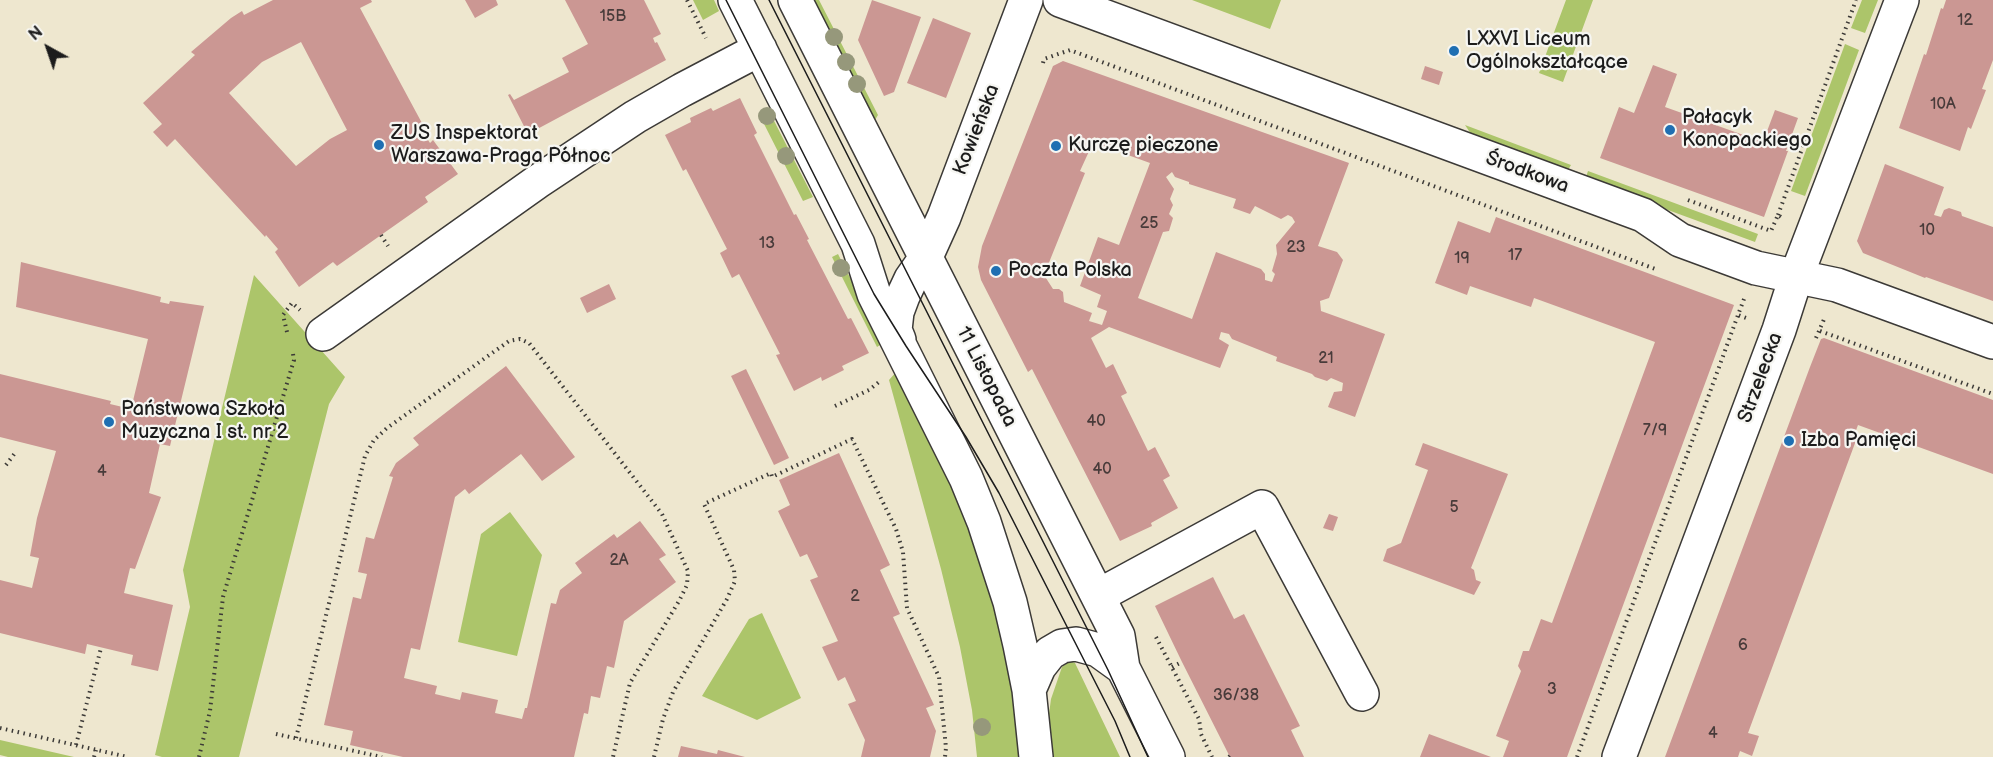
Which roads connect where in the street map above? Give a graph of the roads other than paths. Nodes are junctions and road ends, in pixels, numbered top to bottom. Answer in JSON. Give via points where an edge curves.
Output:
{"nodes":[{"id":1,"x":735,"y":0,"type":"edge"},
{"id":2,"x":795,"y":0,"type":"edge"},
{"id":3,"x":1026,"y":0,"type":"edge"},
{"id":4,"x":1060,"y":0,"type":"edge"},
{"id":5,"x":1902,"y":0,"type":"edge"},
{"id":6,"x":760,"y":49,"type":"junction"},
{"id":7,"x":858,"y":244,"type":"junction"},
{"id":8,"x":925,"y":259,"type":"junction"},
{"id":9,"x":1796,"y":277,"type":"junction"},
{"id":10,"x":314,"y":324,"type":"road end"},
{"id":11,"x":1993,"y":342,"type":"edge"},
{"id":12,"x":901,"y":348,"type":"junction"},
{"id":13,"x":1098,"y":596,"type":"junction"},
{"id":14,"x":1123,"y":668,"type":"junction"},
{"id":15,"x":1029,"y":690,"type":"junction"},
{"id":16,"x":1362,"y":694,"type":"dead end"},
{"id":17,"x":1148,"y":717,"type":"junction"},
{"id":18,"x":1036,"y":757,"type":"edge"},
{"id":19,"x":1140,"y":757,"type":"edge"},
{"id":20,"x":1168,"y":757,"type":"edge"},
{"id":21,"x":1618,"y":757,"type":"edge"}],
"edges":[{"from":1,"to":6,"type":"street"},
{"from":2,"to":8,"type":"street","name":"11 Listopada"},
{"from":3,"to":8,"type":"street","name":"Kowieńska"},
{"from":4,"to":9,"type":"street","name":"Środkowa","via":[[1643,215],[1680,240],[1756,268]]},
{"from":5,"to":9,"type":"street","name":"Strzelecka"},
{"from":6,"to":7,"type":"street"},
{"from":6,"to":10,"type":"street","via":[[635,117]]},
{"from":7,"to":8,"type":"street","via":[[883,264],[894,267]]},
{"from":7,"to":12,"type":"street","via":[[874,294]]},
{"from":8,"to":12,"type":"street","name":"Kowieńska","via":[[911,279],[897,312],[895,330]]},
{"from":8,"to":13,"type":"street","name":"11 Listopada"},
{"from":9,"to":11,"type":"street","name":"Środkowa","via":[[1837,285]]},
{"from":9,"to":21,"type":"street","name":"Strzelecka"},
{"from":12,"to":15,"type":"street","via":[[984,522],[1010,602]]},
{"from":13,"to":14,"type":"street","name":"11 Listopada","via":[[1118,636]]},
{"from":13,"to":16,"type":"street","via":[[1262,507]]},
{"from":14,"to":15,"type":"street","via":[[1098,650],[1076,644],[1062,646],[1050,652]]},
{"from":14,"to":17,"type":"street","name":"11 Listopada"},
{"from":15,"to":18,"type":"street"},
{"from":17,"to":19,"type":"street"},
{"from":17,"to":20,"type":"street","name":"11 Listopada"}]}
